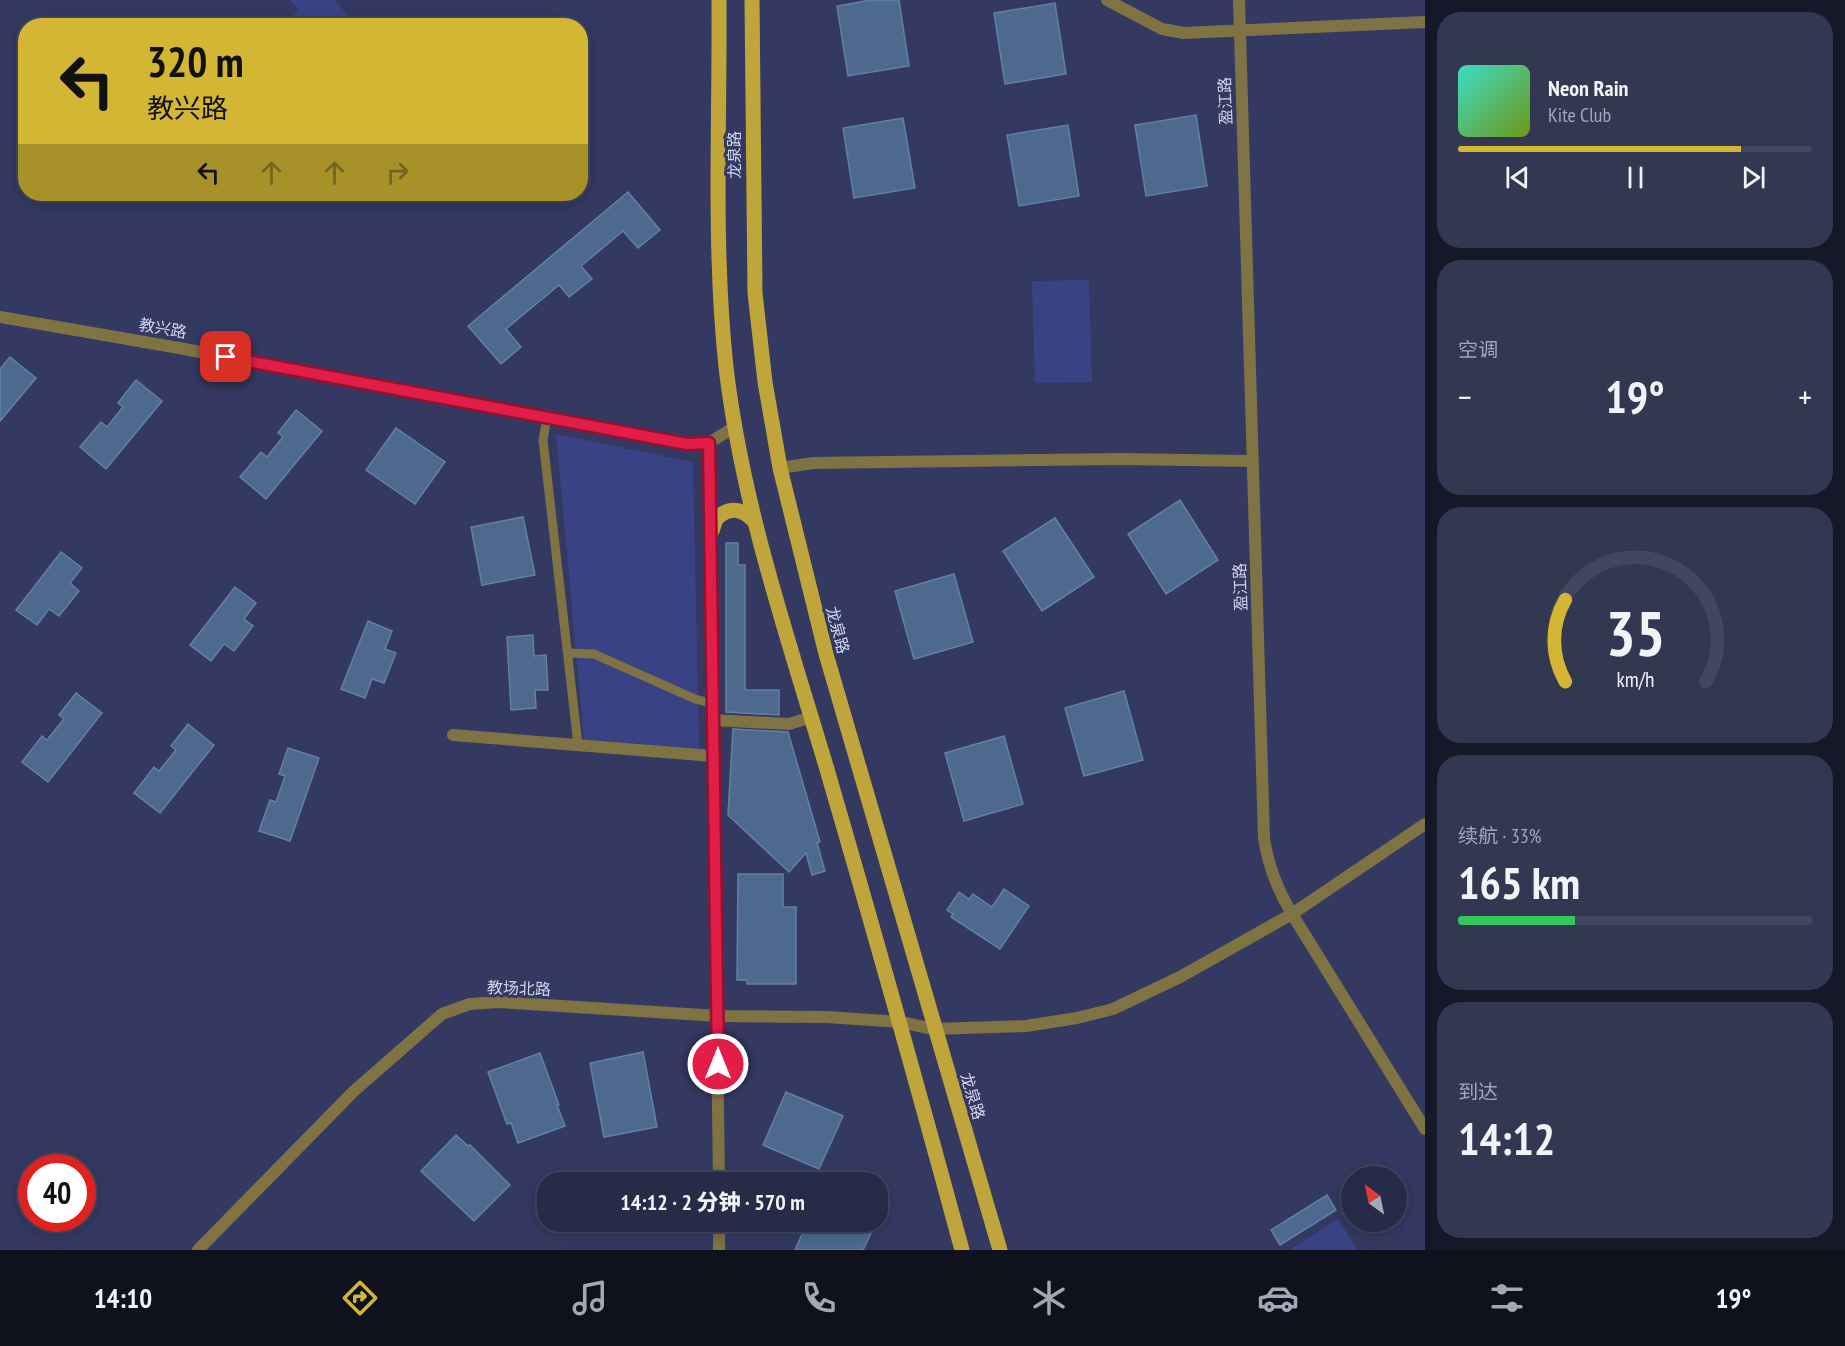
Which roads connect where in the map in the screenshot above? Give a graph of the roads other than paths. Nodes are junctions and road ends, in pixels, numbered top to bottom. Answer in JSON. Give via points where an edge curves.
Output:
{"nodes":[{"id":1,"x":719,"y":0,"type":"edge"},
{"id":2,"x":752,"y":0,"type":"edge"},
{"id":3,"x":1107,"y":0,"type":"edge"},
{"id":4,"x":1239,"y":0,"type":"edge"},
{"id":5,"x":1425,"y":22,"type":"edge"},
{"id":6,"x":1240,"y":30,"type":"junction"},
{"id":7,"x":0,"y":317,"type":"edge"},
{"id":8,"x":547,"y":418,"type":"junction"},
{"id":9,"x":736,"y":426,"type":"junction"},
{"id":10,"x":709,"y":443,"type":"junction"},
{"id":11,"x":1252,"y":461,"type":"junction"},
{"id":12,"x":780,"y":468,"type":"junction"},
{"id":13,"x":755,"y":522,"type":"junction"},
{"id":14,"x":712,"y":531,"type":"junction"},
{"id":15,"x":569,"y":653,"type":"junction"},
{"id":16,"x":711,"y":703,"type":"junction"},
{"id":17,"x":812,"y":717,"type":"junction"},
{"id":18,"x":712,"y":720,"type":"junction"},
{"id":19,"x":453,"y":735,"type":"dead end"},
{"id":20,"x":578,"y":745,"type":"junction"},
{"id":21,"x":712,"y":756,"type":"junction"},
{"id":22,"x":1425,"y":824,"type":"edge"},
{"id":23,"x":1292,"y":914,"type":"junction"},
{"id":24,"x":718,"y":1016,"type":"junction"},
{"id":25,"x":900,"y":1022,"type":"junction"},
{"id":26,"x":934,"y":1029,"type":"junction"},
{"id":27,"x":1425,"y":1129,"type":"edge"},
{"id":28,"x":719,"y":1172,"type":"edge"},
{"id":29,"x":719,"y":1232,"type":"edge"},
{"id":30,"x":198,"y":1250,"type":"edge"},
{"id":31,"x":719,"y":1250,"type":"edge"},
{"id":32,"x":962,"y":1250,"type":"edge"},
{"id":33,"x":1000,"y":1250,"type":"edge"}],
"edges":[{"from":1,"to":9,"type":"main road","name":"龙泉路","via":[[717,213],[727,369]]},
{"from":2,"to":12,"type":"main road","name":"龙泉路","via":[[755,293]]},
{"from":3,"to":6,"type":"street","via":[[1162,29],[1184,33]]},
{"from":4,"to":6,"type":"street","name":"盈江路"},
{"from":5,"to":6,"type":"street"},
{"from":6,"to":11,"type":"street","name":"盈江路"},
{"from":7,"to":8,"type":"street","name":"教兴路"},
{"from":8,"to":10,"type":"street","name":"教兴路","via":[[687,444]]},
{"from":8,"to":15,"type":"street","via":[[543,440]]},
{"from":9,"to":10,"type":"street"},
{"from":9,"to":13,"type":"main road","name":"龙泉路"},
{"from":10,"to":14,"type":"street"},
{"from":11,"to":12,"type":"street","via":[[813,463]]},
{"from":11,"to":23,"type":"street","name":"盈江路","via":[[1264,838],[1279,893]]},
{"from":12,"to":26,"type":"main road","name":"龙泉路","via":[[826,654]]},
{"from":13,"to":14,"type":"main road","via":[[743,511],[732,510],[720,514]]},
{"from":13,"to":17,"type":"main road","name":"龙泉路"},
{"from":14,"to":16,"type":"street"},
{"from":15,"to":16,"type":"street","via":[[594,654]]},
{"from":15,"to":20,"type":"street"},
{"from":16,"to":18,"type":"street"},
{"from":17,"to":18,"type":"street","via":[[789,724]]},
{"from":17,"to":25,"type":"main road","name":"龙泉路"},
{"from":18,"to":21,"type":"street"},
{"from":19,"to":20,"type":"street"},
{"from":20,"to":21,"type":"street"},
{"from":21,"to":24,"type":"street"},
{"from":22,"to":23,"type":"street","name":"教场北路"},
{"from":23,"to":26,"type":"street","name":"教场北路","via":[[1180,977],[1113,1009],[1026,1026]]},
{"from":23,"to":27,"type":"street","name":"盈江路"},
{"from":24,"to":25,"type":"street","name":"教场北路"},
{"from":24,"to":28,"type":"street"},
{"from":24,"to":30,"type":"street","name":"教场北路","via":[[498,1002],[470,1004],[442,1014],[354,1091]]},
{"from":25,"to":26,"type":"street","name":"教场北路"},
{"from":25,"to":32,"type":"main road","name":"龙泉路"},
{"from":26,"to":33,"type":"main road","name":"龙泉路"},
{"from":29,"to":31,"type":"street"}]}
